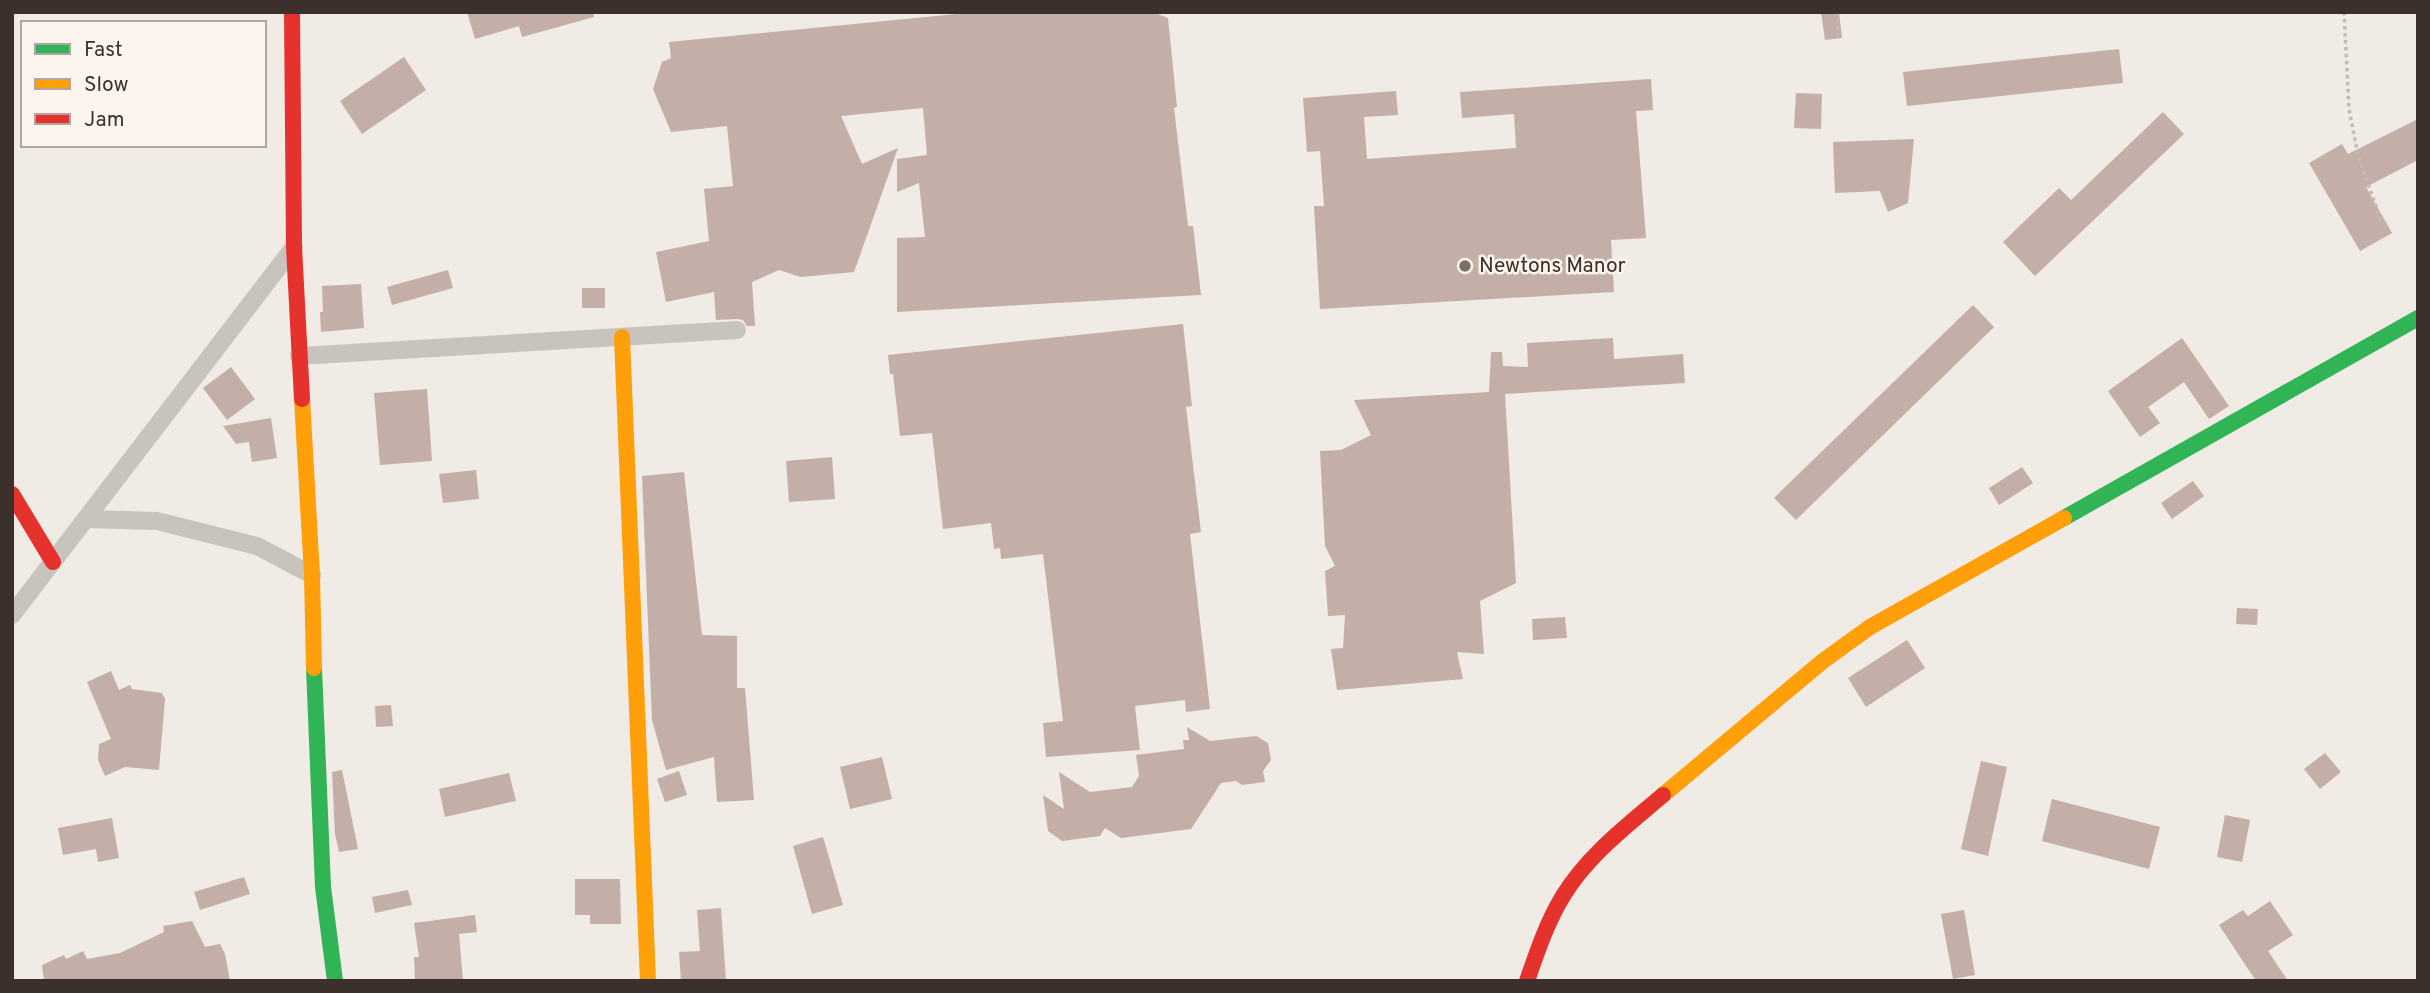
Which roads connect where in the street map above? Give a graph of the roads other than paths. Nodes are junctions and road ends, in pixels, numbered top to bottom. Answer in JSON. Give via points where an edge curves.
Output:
{"nodes":[{"id":1,"x":292,"y":12,"type":"edge"},
{"id":2,"x":294,"y":247,"type":"junction"},
{"id":3,"x":2418,"y":318,"type":"edge"},
{"id":4,"x":737,"y":330,"type":"dead end"},
{"id":5,"x":622,"y":337,"type":"junction"},
{"id":6,"x":299,"y":356,"type":"junction"},
{"id":7,"x":12,"y":495,"type":"edge"},
{"id":8,"x":86,"y":519,"type":"junction"},
{"id":9,"x":53,"y":562,"type":"junction"},
{"id":10,"x":312,"y":575,"type":"junction"},
{"id":11,"x":12,"y":615,"type":"edge"},
{"id":12,"x":335,"y":981,"type":"edge"},
{"id":13,"x":648,"y":981,"type":"edge"},
{"id":14,"x":1527,"y":981,"type":"edge"}],
"edges":[{"from":1,"to":2,"type":"street"},
{"from":2,"to":6,"type":"street"},
{"from":2,"to":8,"type":"street"},
{"from":3,"to":14,"type":"street","via":[[1870,627],[1823,661],[1603,846],[1564,894]]},
{"from":4,"to":5,"type":"street"},
{"from":5,"to":6,"type":"street"},
{"from":5,"to":13,"type":"street"},
{"from":6,"to":10,"type":"street"},
{"from":7,"to":9,"type":"street"},
{"from":8,"to":9,"type":"street"},
{"from":8,"to":10,"type":"street","via":[[157,521],[257,546]]},
{"from":9,"to":11,"type":"street"},
{"from":10,"to":12,"type":"street","via":[[323,887]]}]}
